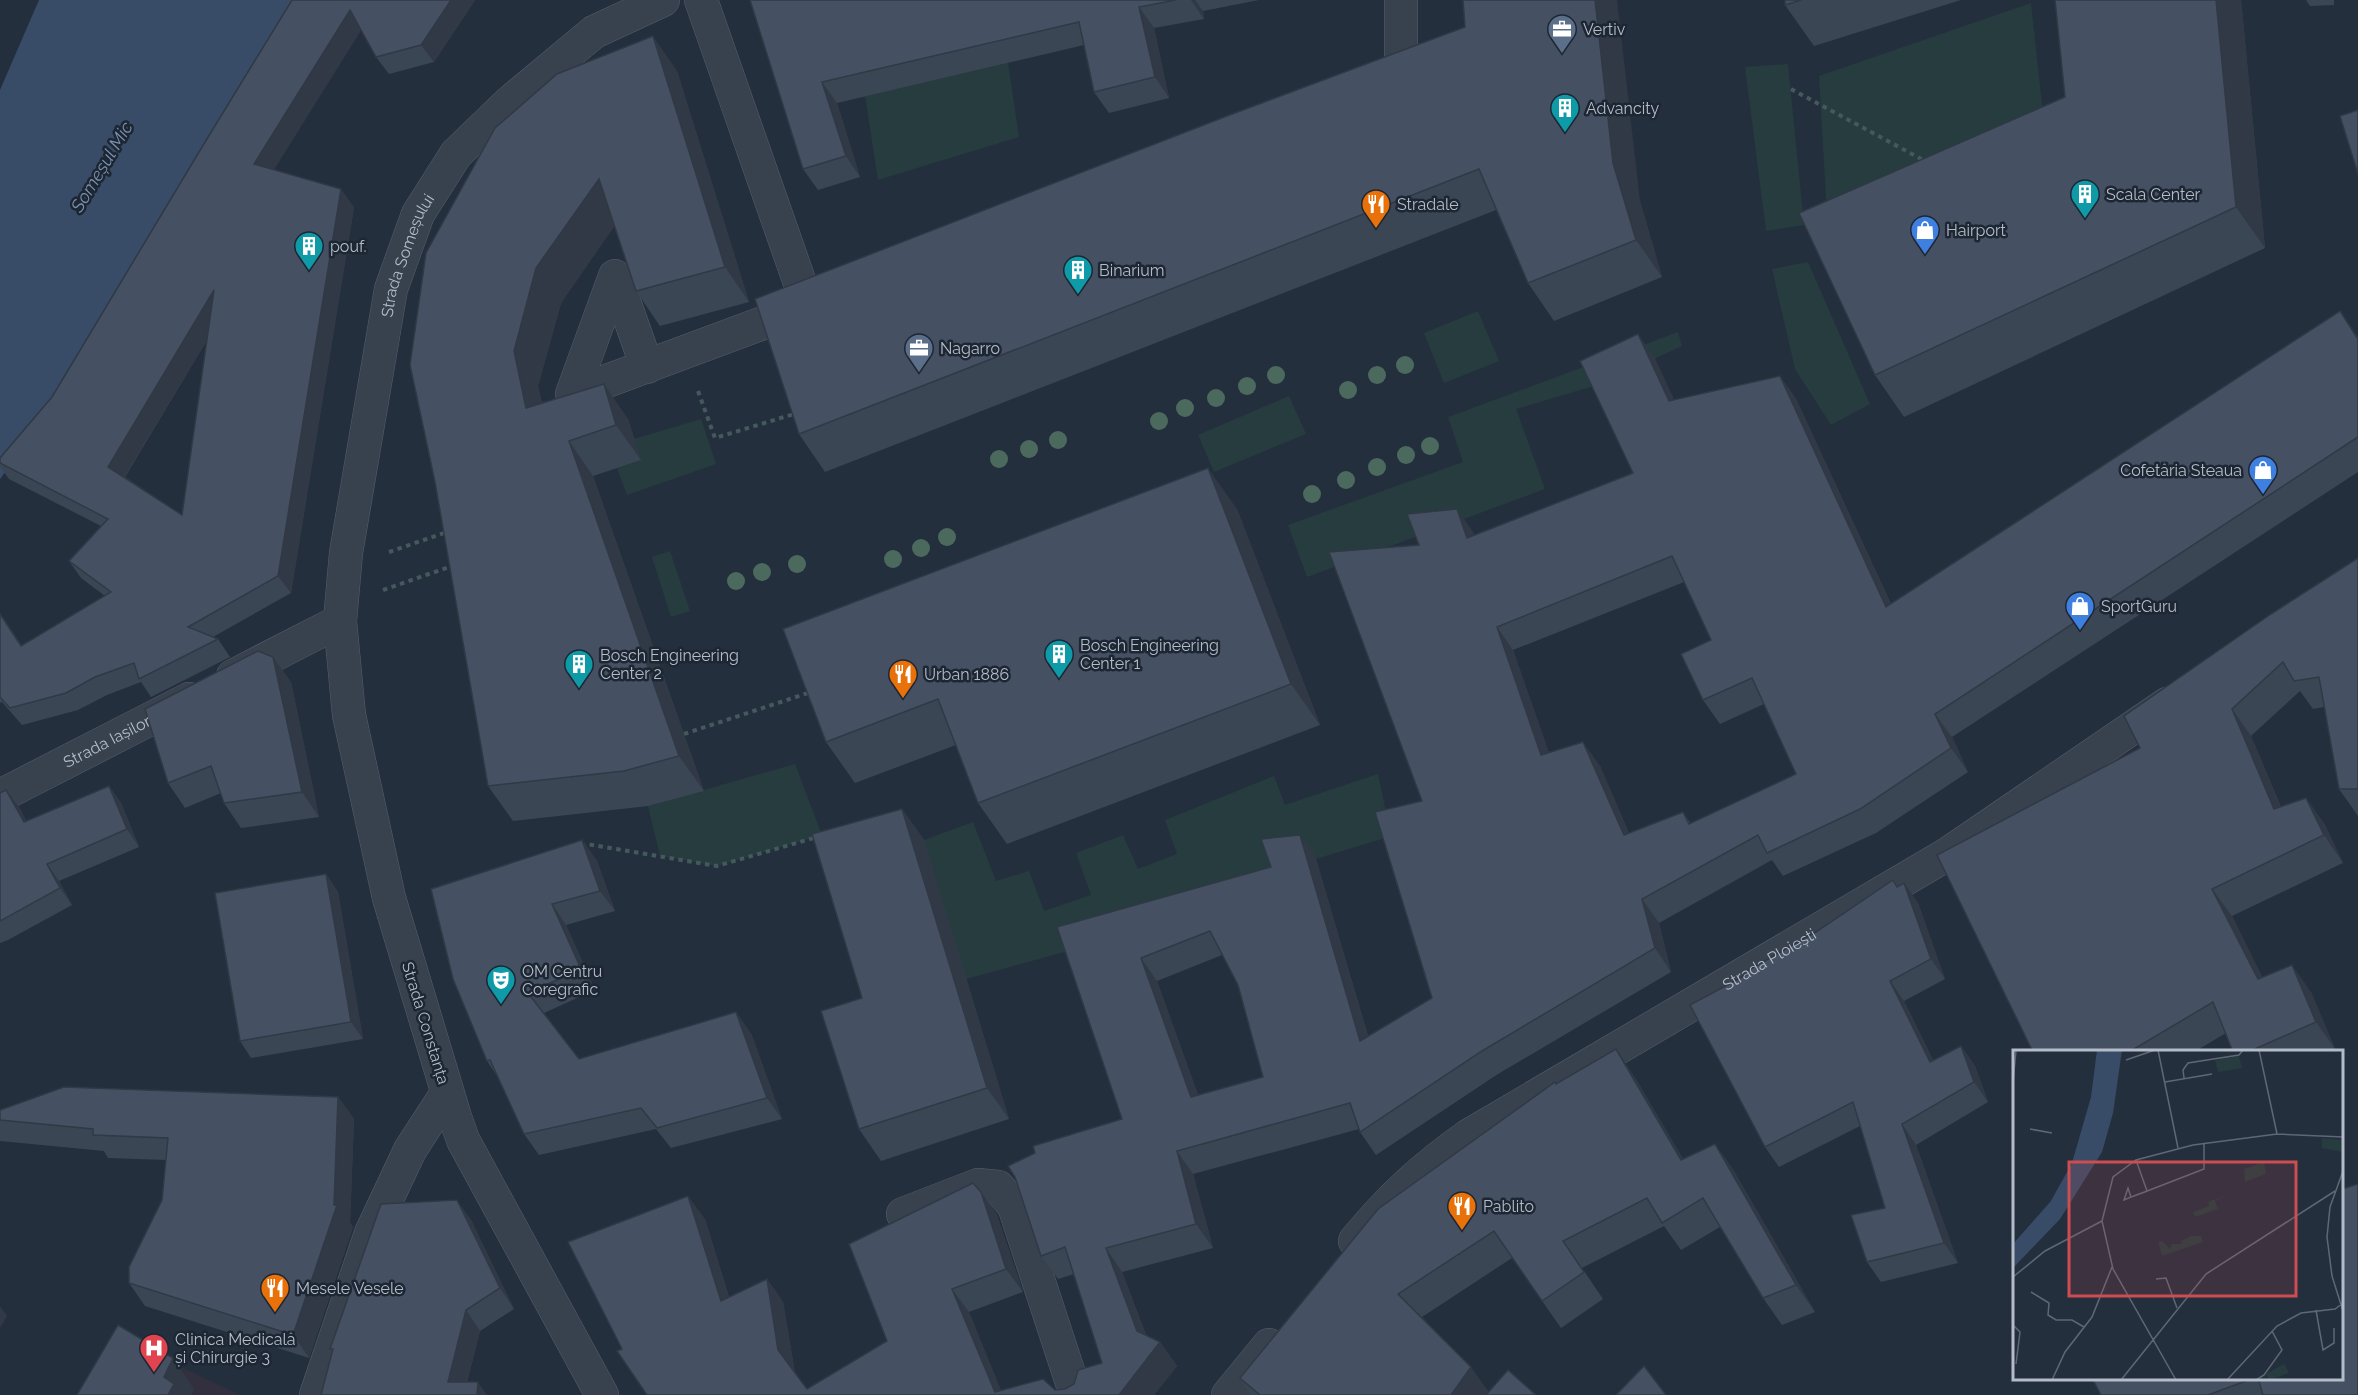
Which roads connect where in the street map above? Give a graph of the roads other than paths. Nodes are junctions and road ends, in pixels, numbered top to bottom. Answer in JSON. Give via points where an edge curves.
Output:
{"nodes":[{"id":1,"x":663,"y":0,"type":"edge"},
{"id":2,"x":701,"y":0,"type":"edge"},
{"id":3,"x":1401,"y":0,"type":"edge"},
{"id":4,"x":1357,"y":92,"type":"edge"},
{"id":5,"x":838,"y":294,"type":"edge"},
{"id":6,"x":808,"y":306,"type":"junction"},
{"id":7,"x":647,"y":367,"type":"dead end"},
{"id":8,"x":340,"y":621,"type":"junction"},
{"id":9,"x":2191,"y":687,"type":"edge"},
{"id":10,"x":0,"y":796,"type":"edge"},
{"id":11,"x":447,"y":1093,"type":"junction"},
{"id":12,"x":903,"y":1214,"type":"dead end"},
{"id":13,"x":1335,"y":1265,"type":"edge"},
{"id":14,"x":1285,"y":1326,"type":"edge"},
{"id":15,"x":316,"y":1395,"type":"edge"},
{"id":16,"x":602,"y":1395,"type":"edge"},
{"id":17,"x":1076,"y":1395,"type":"edge"},
{"id":18,"x":1228,"y":1395,"type":"edge"}],
"edges":[{"from":1,"to":8,"type":"street","name":"Strada Someșului","via":[[594,32],[510,102],[456,154],[418,214],[391,289],[346,553]]},
{"from":2,"to":6,"type":"street"},
{"from":3,"to":4,"type":"street","via":[[1401,75]]},
{"from":5,"to":6,"type":"street"},
{"from":6,"to":7,"type":"street"},
{"from":8,"to":10,"type":"street","name":"Strada Iașilor"},
{"from":8,"to":11,"type":"street","name":"Strada Constanța","via":[[349,715],[389,898]]},
{"from":9,"to":13,"type":"street","name":"Strada Ploiești","via":[[1946,855],[1468,1136],[1424,1167],[1385,1204]]},
{"from":11,"to":15,"type":"street","via":[[410,1150],[371,1233]]},
{"from":11,"to":16,"type":"street","name":"Strada Constanța","via":[[464,1140]]},
{"from":12,"to":17,"type":"street","via":[[978,1185],[998,1186],[1014,1206]]},
{"from":14,"to":18,"type":"street"}]}
